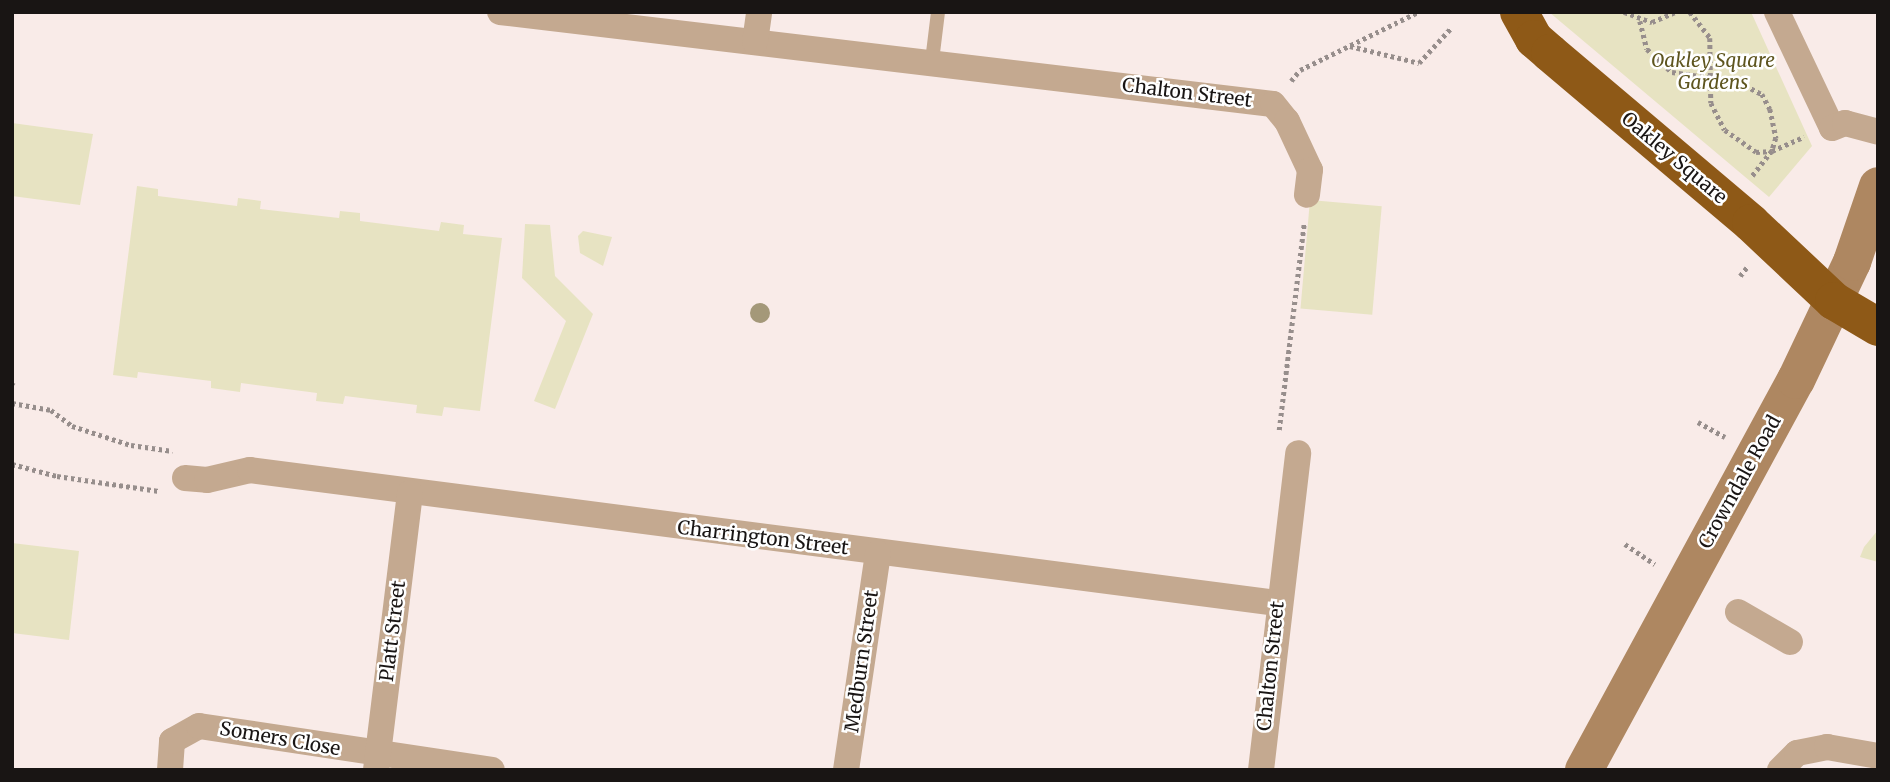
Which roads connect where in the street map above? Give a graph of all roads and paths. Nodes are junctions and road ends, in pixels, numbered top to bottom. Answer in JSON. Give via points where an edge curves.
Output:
{"nodes":[{"id":1,"x":499,"y":12,"type":"edge"},
{"id":2,"x":759,"y":12,"type":"edge"},
{"id":3,"x":938,"y":12,"type":"edge"},
{"id":4,"x":1418,"y":12,"type":"edge"},
{"id":5,"x":1519,"y":12,"type":"edge"},
{"id":6,"x":1624,"y":12,"type":"edge"},
{"id":7,"x":1676,"y":12,"type":"edge"},
{"id":8,"x":1690,"y":12,"type":"edge"},
{"id":9,"x":1777,"y":12,"type":"edge"},
{"id":10,"x":550,"y":15,"type":"edge"},
{"id":11,"x":1640,"y":20,"type":"junction"},
{"id":12,"x":1450,"y":29,"type":"dead end"},
{"id":13,"x":755,"y":42,"type":"junction"},
{"id":14,"x":1350,"y":46,"type":"junction"},
{"id":15,"x":932,"y":61,"type":"junction"},
{"id":16,"x":1712,"y":79,"type":"junction"},
{"id":17,"x":1273,"y":104,"type":"junction"},
{"id":18,"x":1820,"y":131,"type":"junction"},
{"id":19,"x":1878,"y":132,"type":"edge"},
{"id":20,"x":1772,"y":151,"type":"junction"},
{"id":21,"x":1878,"y":186,"type":"edge"},
{"id":22,"x":1744,"y":187,"type":"dead end"},
{"id":23,"x":1307,"y":195,"type":"joint"},
{"id":24,"x":1834,"y":301,"type":"junction"},
{"id":25,"x":1878,"y":327,"type":"edge"},
{"id":26,"x":12,"y":403,"type":"edge"},
{"id":27,"x":177,"y":451,"type":"dead end"},
{"id":28,"x":1298,"y":453,"type":"joint"},
{"id":29,"x":12,"y":464,"type":"edge"},
{"id":30,"x":185,"y":478,"type":"joint"},
{"id":31,"x":411,"y":493,"type":"junction"},
{"id":32,"x":1625,"y":544,"type":"dead end"},
{"id":33,"x":878,"y":552,"type":"junction"},
{"id":34,"x":1640,"y":552,"type":"dead end"},
{"id":35,"x":1277,"y":603,"type":"junction"},
{"id":36,"x":1738,"y":612,"type":"dead end"},
{"id":37,"x":1790,"y":642,"type":"dead end"},
{"id":38,"x":1878,"y":756,"type":"edge"},
{"id":39,"x":377,"y":763,"type":"edge"},
{"id":40,"x":170,"y":770,"type":"edge"},
{"id":41,"x":492,"y":770,"type":"edge"},
{"id":42,"x":846,"y":770,"type":"edge"},
{"id":43,"x":1261,"y":770,"type":"edge"},
{"id":44,"x":1584,"y":770,"type":"edge"},
{"id":45,"x":1780,"y":770,"type":"edge"}],
"edges":[{"from":1,"to":10,"type":"street","name":"Chalton Street"},
{"from":2,"to":13,"type":"street"},
{"from":3,"to":15,"type":"lane"},
{"from":4,"to":14,"type":"path"},
{"from":5,"to":24,"type":"highway","name":"Oakley Square","via":[[1534,39],[1751,223]]},
{"from":6,"to":11,"type":"path"},
{"from":7,"to":11,"type":"path","via":[[1663,20]]},
{"from":8,"to":16,"type":"path","via":[[1710,38]]},
{"from":9,"to":18,"type":"street"},
{"from":10,"to":13,"type":"street","name":"Chalton Street"},
{"from":11,"to":16,"type":"path","via":[[1647,49],[1663,65],[1683,76]]},
{"from":12,"to":14,"type":"path","via":[[1419,62]]},
{"from":13,"to":15,"type":"street","name":"Chalton Street"},
{"from":14,"to":17,"type":"path","via":[[1300,70]]},
{"from":15,"to":17,"type":"street","name":"Chalton Street"},
{"from":16,"to":20,"type":"path","via":[[1711,103],[1725,130],[1748,149]]},
{"from":16,"to":20,"type":"path","via":[[1739,82],[1762,94],[1775,125]]},
{"from":17,"to":23,"type":"street","name":"Chalton Street","via":[[1287,121],[1310,170]]},
{"from":18,"to":19,"type":"street","via":[[1845,123]]},
{"from":18,"to":20,"type":"path"},
{"from":20,"to":22,"type":"path"},
{"from":21,"to":24,"type":"main road","name":"Crowndale Road"},
{"from":23,"to":28,"type":"path","via":[[1278,438]]},
{"from":24,"to":25,"type":"highway","name":"Oakley Square"},
{"from":24,"to":44,"type":"main road","name":"Crowndale Road"},
{"from":26,"to":27,"type":"path","via":[[63,416],[72,426],[131,445]]},
{"from":28,"to":35,"type":"street","name":"Chalton Street"},
{"from":29,"to":30,"type":"path","via":[[57,476],[184,495]]},
{"from":30,"to":31,"type":"street","name":"Charrington Street","via":[[207,480],[250,470]]},
{"from":31,"to":33,"type":"street","name":"Charrington Street"},
{"from":31,"to":39,"type":"street","name":"Platt Street"},
{"from":32,"to":34,"type":"path"},
{"from":33,"to":35,"type":"street","name":"Charrington Street"},
{"from":33,"to":42,"type":"street","name":"Medburn Street"},
{"from":35,"to":43,"type":"street","name":"Chalton Street"},
{"from":36,"to":37,"type":"street"},
{"from":38,"to":45,"type":"street","via":[[1827,747],[1797,753]]},
{"from":39,"to":40,"type":"street","name":"Somers Close","via":[[199,726],[172,741]]},
{"from":39,"to":41,"type":"street"}]}
